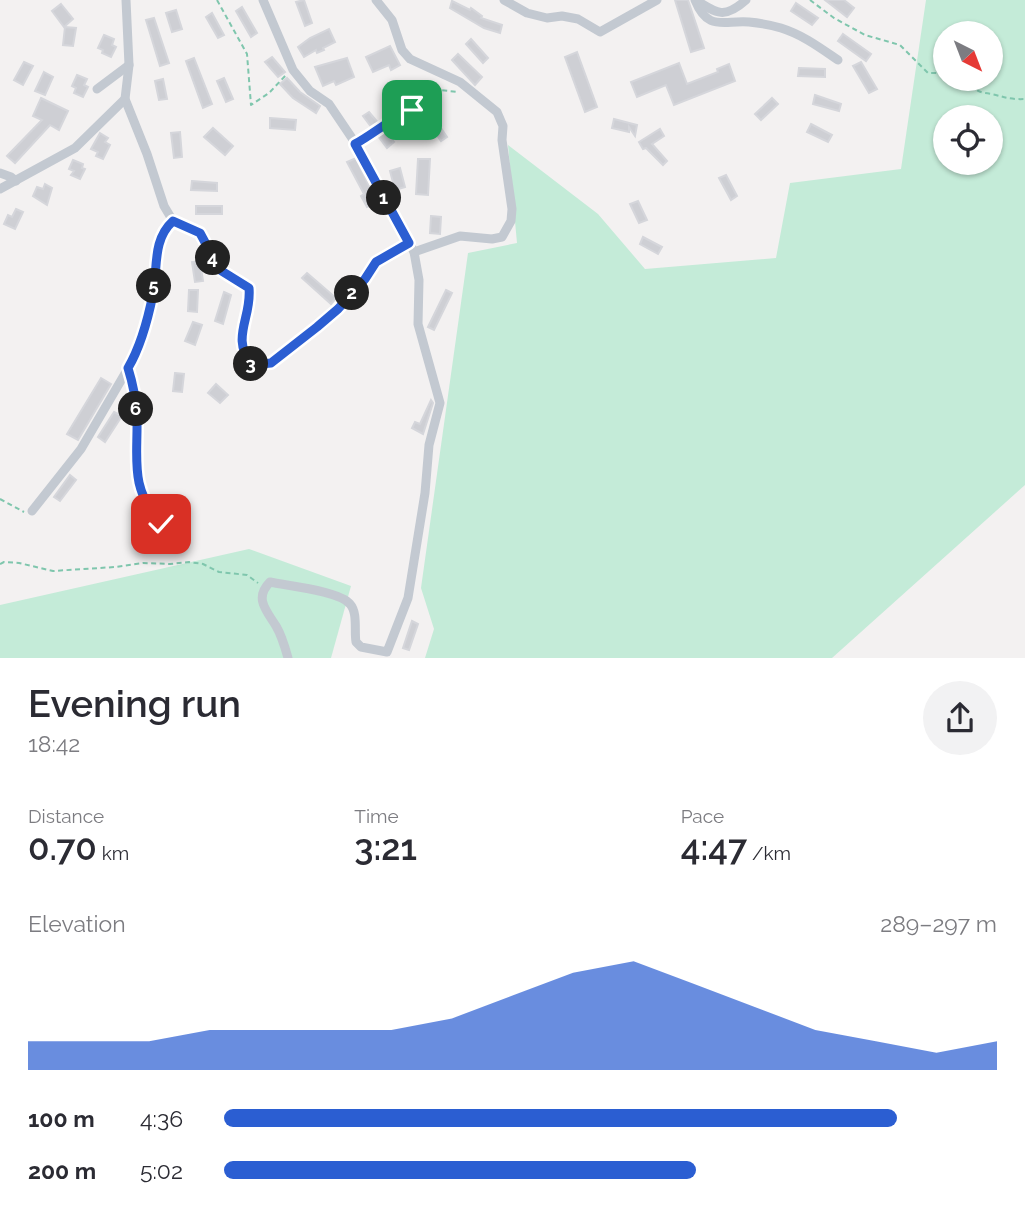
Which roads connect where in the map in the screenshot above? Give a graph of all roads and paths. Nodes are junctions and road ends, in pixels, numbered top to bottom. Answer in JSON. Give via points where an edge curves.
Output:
{"nodes":[{"id":1,"x":126,"y":0,"type":"edge"},
{"id":2,"x":216,"y":0,"type":"edge"},
{"id":3,"x":263,"y":0,"type":"edge"},
{"id":4,"x":376,"y":0,"type":"edge"},
{"id":5,"x":504,"y":0,"type":"edge"},
{"id":6,"x":656,"y":0,"type":"edge"},
{"id":7,"x":696,"y":0,"type":"edge"},
{"id":8,"x":746,"y":0,"type":"edge"},
{"id":9,"x":810,"y":0,"type":"edge"},
{"id":10,"x":838,"y":60,"type":"dead end"},
{"id":11,"x":129,"y":65,"type":"junction"},
{"id":12,"x":293,"y":69,"type":"junction"},
{"id":13,"x":933,"y":73,"type":"edge"},
{"id":14,"x":97,"y":89,"type":"dead end"},
{"id":15,"x":980,"y":91,"type":"edge"},
{"id":16,"x":480,"y":97,"type":"junction"},
{"id":17,"x":125,"y":99,"type":"junction"},
{"id":18,"x":1025,"y":99,"type":"edge"},
{"id":19,"x":355,"y":144,"type":"junction"},
{"id":20,"x":0,"y":173,"type":"edge"},
{"id":21,"x":16,"y":181,"type":"junction"},
{"id":22,"x":0,"y":189,"type":"edge"},
{"id":23,"x":173,"y":221,"type":"junction"},
{"id":24,"x":411,"y":247,"type":"junction"},
{"id":25,"x":128,"y":368,"type":"junction"},
{"id":26,"x":0,"y":499,"type":"edge"},
{"id":27,"x":32,"y":511,"type":"joint"},
{"id":28,"x":161,"y":524,"type":"dead end"},
{"id":29,"x":0,"y":564,"type":"edge"},
{"id":30,"x":264,"y":588,"type":"junction"},
{"id":31,"x":288,"y":658,"type":"edge"}],
"edges":[{"from":1,"to":11,"type":"street"},
{"from":2,"to":12,"type":"path","via":[[247,54],[251,105]]},
{"from":3,"to":12,"type":"street"},
{"from":4,"to":16,"type":"street","via":[[392,20],[410,59],[460,82]]},
{"from":5,"to":6,"type":"street","via":[[527,13],[578,19],[600,32]]},
{"from":7,"to":8,"type":"street","via":[[719,14]]},
{"from":7,"to":10,"type":"street","via":[[704,16],[714,22],[778,27],[801,35]]},
{"from":9,"to":13,"type":"path","via":[[865,35],[900,46]]},
{"from":11,"to":14,"type":"street"},
{"from":11,"to":17,"type":"street"},
{"from":12,"to":19,"type":"street","via":[[310,91],[329,104]]},
{"from":15,"to":18,"type":"path"},
{"from":16,"to":19,"type":"path","via":[[440,90]]},
{"from":16,"to":24,"type":"street","via":[[497,111],[503,126],[512,209],[508,229],[502,237],[492,239],[460,236]]},
{"from":17,"to":21,"type":"street","via":[[75,148]]},
{"from":17,"to":23,"type":"street"},
{"from":19,"to":24,"type":"street"},
{"from":20,"to":21,"type":"street"},
{"from":21,"to":22,"type":"street"},
{"from":23,"to":24,"type":"street","via":[[200,233],[220,270],[249,288],[241,344],[252,365],[271,363],[338,309],[376,262]]},
{"from":23,"to":25,"type":"street","via":[[158,245],[153,293],[137,353]]},
{"from":24,"to":30,"type":"street","via":[[419,280],[418,324],[440,402],[429,445],[408,598],[387,652],[356,642],[354,612],[343,599],[270,582]]},
{"from":25,"to":27,"type":"street","via":[[81,449]]},
{"from":25,"to":28,"type":"street","via":[[135,392],[138,479],[145,504]]},
{"from":26,"to":27,"type":"path","via":[[23,512]]},
{"from":29,"to":30,"type":"path","via":[[53,571],[189,562],[247,575]]},
{"from":30,"to":31,"type":"street","via":[[262,605],[277,627]]}]}
